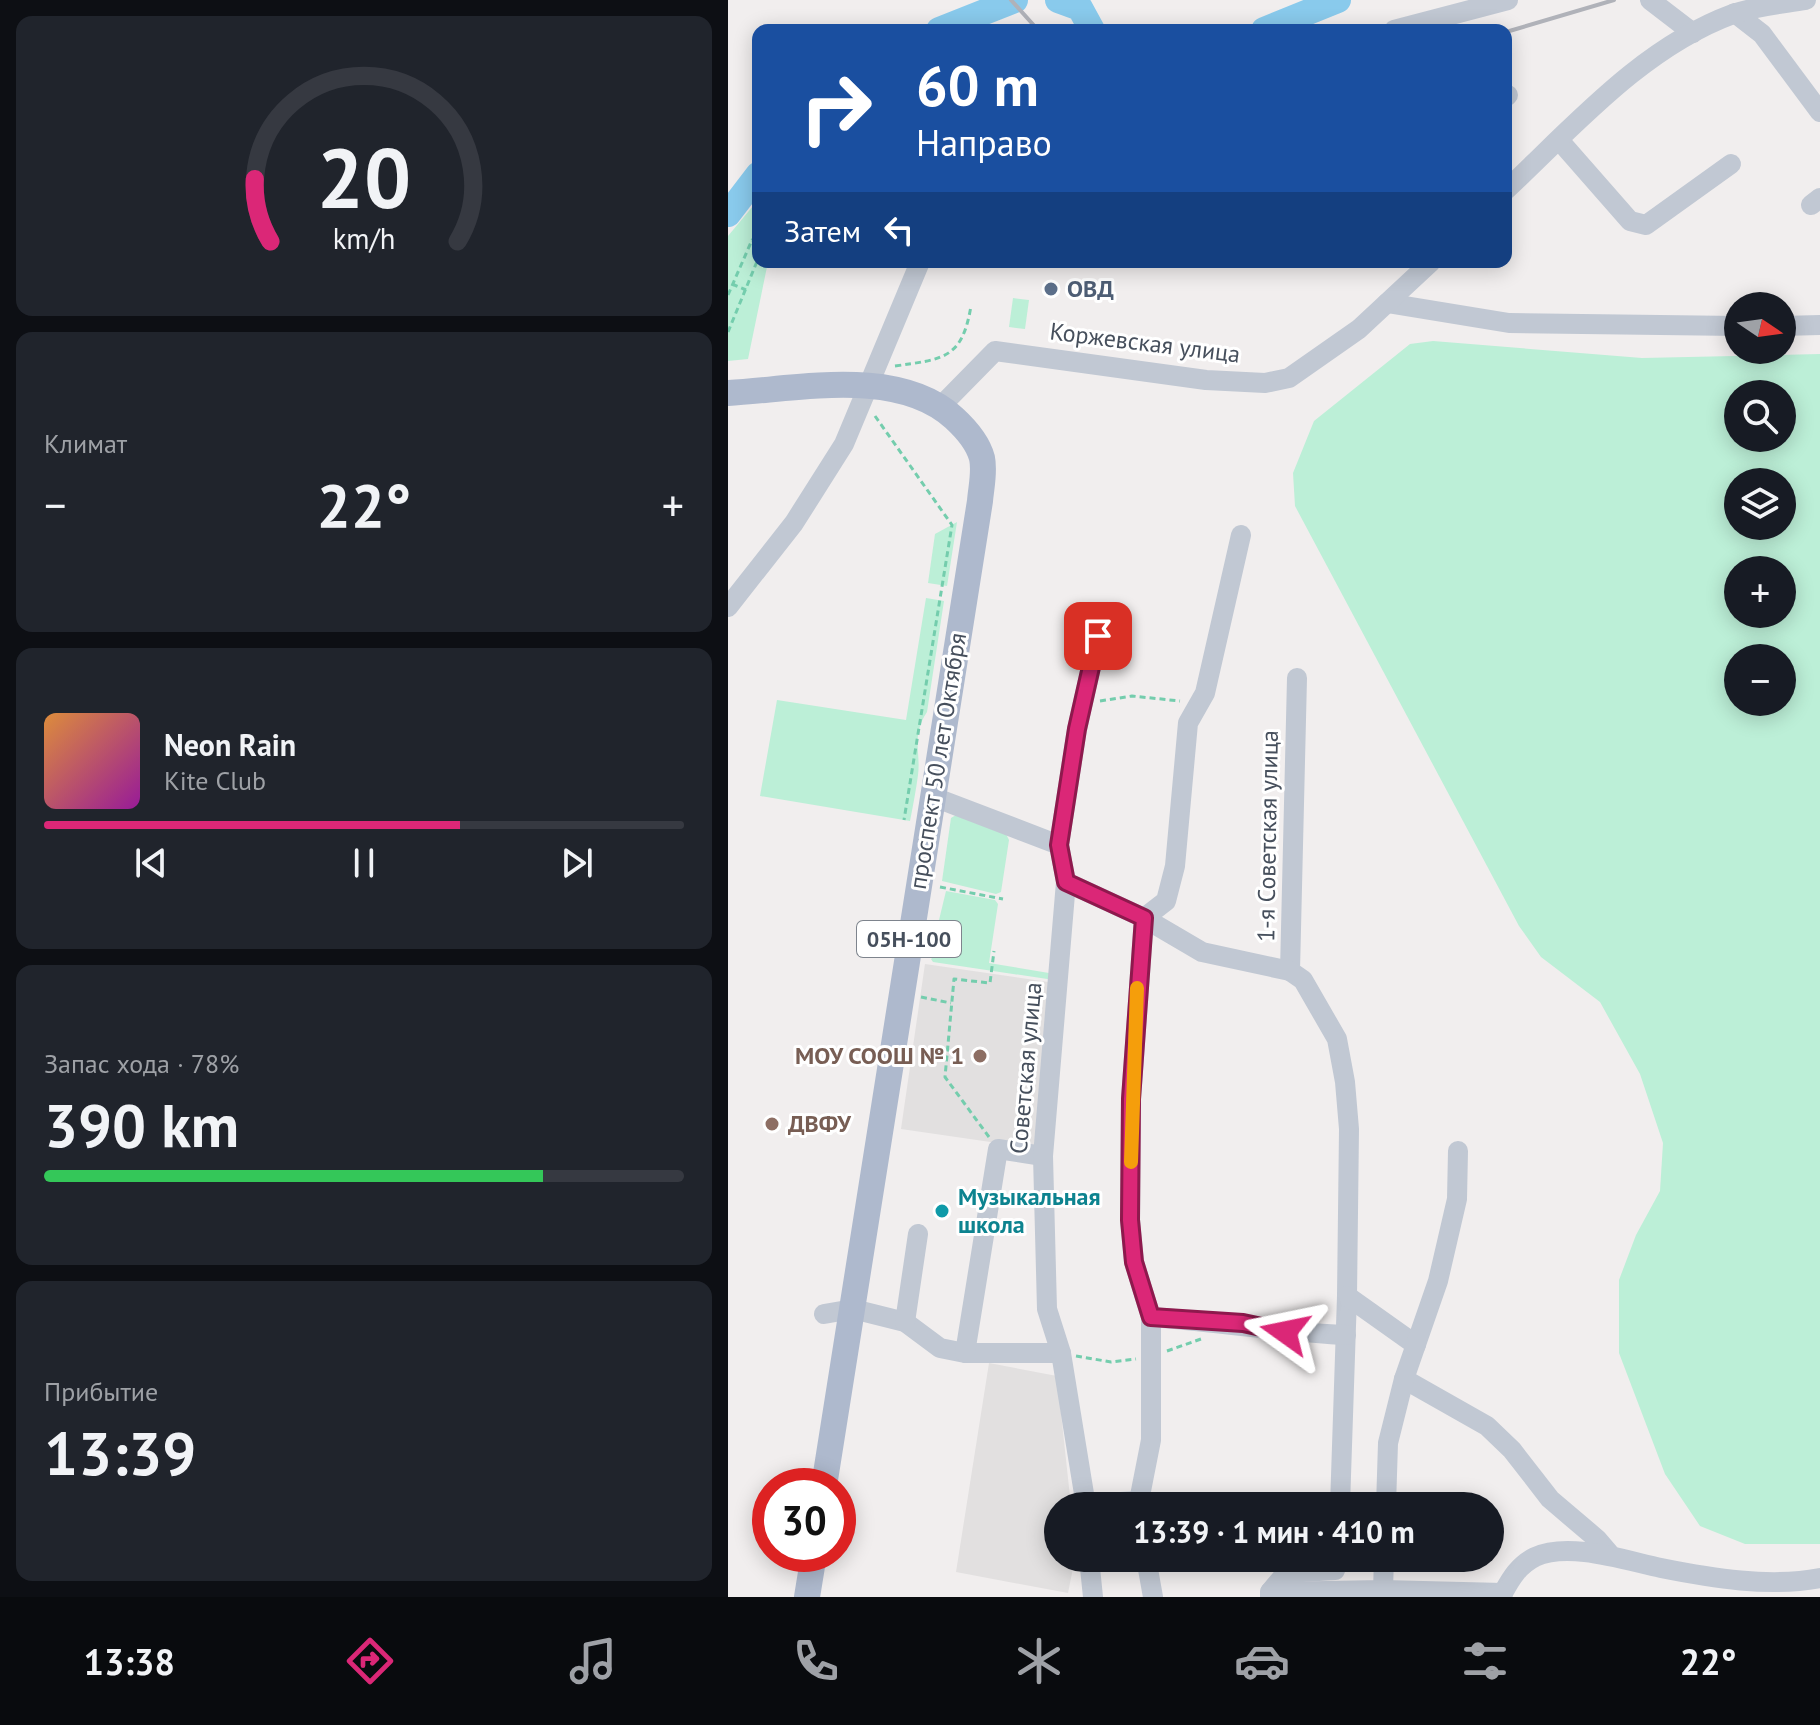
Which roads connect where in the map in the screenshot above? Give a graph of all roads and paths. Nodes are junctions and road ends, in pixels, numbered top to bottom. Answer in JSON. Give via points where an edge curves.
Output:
{"nodes":[{"id":1,"x":1508,"y":0,"type":"edge"},
{"id":2,"x":1650,"y":0,"type":"edge"},
{"id":3,"x":1806,"y":0,"type":"edge"},
{"id":4,"x":1735,"y":13,"type":"junction"},
{"id":5,"x":1417,"y":24,"type":"edge"},
{"id":6,"x":1693,"y":33,"type":"junction"},
{"id":7,"x":1820,"y":112,"type":"edge"},
{"id":8,"x":1559,"y":140,"type":"junction"},
{"id":9,"x":1731,"y":164,"type":"dead end"},
{"id":10,"x":1512,"y":184,"type":"edge"},
{"id":11,"x":752,"y":240,"type":"edge"},
{"id":12,"x":755,"y":268,"type":"edge"},
{"id":13,"x":917,"y":268,"type":"edge"},
{"id":14,"x":1425,"y":268,"type":"edge"},
{"id":15,"x":732,"y":284,"type":"junction"},
{"id":16,"x":746,"y":290,"type":"junction"},
{"id":17,"x":728,"y":295,"type":"edge"},
{"id":18,"x":1387,"y":303,"type":"junction"},
{"id":19,"x":1820,"y":325,"type":"edge"},
{"id":20,"x":1724,"y":326,"type":"edge"},
{"id":21,"x":1796,"y":326,"type":"edge"},
{"id":22,"x":729,"y":329,"type":"edge"},
{"id":23,"x":728,"y":393,"type":"edge"},
{"id":24,"x":862,"y":397,"type":"junction"},
{"id":25,"x":941,"y":406,"type":"junction"},
{"id":26,"x":1241,"y":535,"type":"dead end"},
{"id":27,"x":728,"y":607,"type":"edge"},
{"id":28,"x":1098,"y":636,"type":"dead end"},
{"id":29,"x":1297,"y":678,"type":"dead end"},
{"id":30,"x":1199,"y":703,"type":"junction"},
{"id":31,"x":1083,"y":705,"type":"junction"},
{"id":32,"x":931,"y":796,"type":"junction"},
{"id":33,"x":904,"y":820,"type":"dead end"},
{"id":34,"x":1059,"y":845,"type":"junction"},
{"id":35,"x":1066,"y":882,"type":"junction"},
{"id":36,"x":937,"y":887,"type":"dead end"},
{"id":37,"x":1003,"y":899,"type":"dead end"},
{"id":38,"x":1144,"y":918,"type":"junction"},
{"id":39,"x":994,"y":951,"type":"dead end"},
{"id":40,"x":1290,"y":971,"type":"junction"},
{"id":41,"x":901,"y":993,"type":"junction"},
{"id":42,"x":951,"y":1003,"type":"junction"},
{"id":43,"x":998,"y":1149,"type":"junction"},
{"id":44,"x":1458,"y":1151,"type":"dead end"},
{"id":45,"x":1043,"y":1156,"type":"junction"},
{"id":46,"x":918,"y":1234,"type":"dead end"},
{"id":47,"x":1347,"y":1296,"type":"junction"},
{"id":48,"x":853,"y":1309,"type":"junction"},
{"id":49,"x":824,"y":1314,"type":"dead end"},
{"id":50,"x":1151,"y":1317,"type":"junction"},
{"id":51,"x":905,"y":1322,"type":"junction"},
{"id":52,"x":1346,"y":1335,"type":"junction"},
{"id":53,"x":1416,"y":1345,"type":"junction"},
{"id":54,"x":965,"y":1353,"type":"junction"},
{"id":55,"x":1061,"y":1353,"type":"junction"},
{"id":56,"x":1404,"y":1379,"type":"junction"},
{"id":57,"x":827,"y":1468,"type":"edge"},
{"id":58,"x":1084,"y":1492,"type":"edge"},
{"id":59,"x":1140,"y":1492,"type":"edge"},
{"id":60,"x":1340,"y":1492,"type":"edge"},
{"id":61,"x":1386,"y":1492,"type":"edge"},
{"id":62,"x":1609,"y":1553,"type":"junction"},
{"id":63,"x":811,"y":1572,"type":"edge"},
{"id":64,"x":1090,"y":1572,"type":"edge"},
{"id":65,"x":1149,"y":1572,"type":"edge"},
{"id":66,"x":1302,"y":1572,"type":"edge"},
{"id":67,"x":1384,"y":1572,"type":"edge"},
{"id":68,"x":1820,"y":1578,"type":"edge"},
{"id":69,"x":1383,"y":1593,"type":"edge"},
{"id":70,"x":1270,"y":1595,"type":"edge"},
{"id":71,"x":1503,"y":1595,"type":"edge"},
{"id":72,"x":807,"y":1597,"type":"edge"},
{"id":73,"x":1093,"y":1597,"type":"edge"},
{"id":74,"x":1153,"y":1597,"type":"edge"}],
"edges":[{"from":1,"to":5,"type":"street"},
{"from":2,"to":6,"type":"street"},
{"from":3,"to":4,"type":"street"},
{"from":4,"to":6,"type":"street"},
{"from":4,"to":7,"type":"street","via":[[1762,34]]},
{"from":6,"to":8,"type":"street","via":[[1666,47]]},
{"from":8,"to":9,"type":"street","via":[[1630,221],[1646,225]]},
{"from":8,"to":10,"type":"street"},
{"from":11,"to":15,"type":"path"},
{"from":12,"to":16,"type":"path"},
{"from":13,"to":24,"type":"street"},
{"from":14,"to":18,"type":"street","name":"Коржевская улица"},
{"from":15,"to":16,"type":"path"},
{"from":15,"to":17,"type":"path"},
{"from":16,"to":22,"type":"path"},
{"from":18,"to":20,"type":"street","via":[[1509,323]]},
{"from":18,"to":25,"type":"street","name":"Коржевская улица","via":[[1289,378],[1265,383],[1206,380],[995,351]]},
{"from":19,"to":21,"type":"street"},
{"from":23,"to":24,"type":"main road","name":"проспект 50 лет Октября","number":"05Н-100"},
{"from":24,"to":25,"type":"main road","name":"проспект 50 лет Октября","number":"05Н-100","via":[[903,389]]},
{"from":24,"to":27,"type":"street","via":[[844,444],[794,523]]},
{"from":24,"to":33,"type":"path","via":[[952,525]]},
{"from":25,"to":32,"type":"main road","name":"проспект 50 лет Октября","number":"05Н-100","via":[[967,430],[982,456],[983,475]]},
{"from":26,"to":30,"type":"street"},
{"from":28,"to":31,"type":"street","name":"Советская улица"},
{"from":29,"to":40,"type":"street","name":"1-я Советская улица"},
{"from":30,"to":31,"type":"path","via":[[1132,696]]},
{"from":30,"to":38,"type":"street","via":[[1188,723],[1175,866],[1166,901]]},
{"from":31,"to":34,"type":"street","name":"Советская улица"},
{"from":32,"to":34,"type":"street"},
{"from":32,"to":41,"type":"main road","name":"проспект 50 лет Октября","number":"05Н-100"},
{"from":34,"to":35,"type":"street","name":"Советская улица"},
{"from":35,"to":38,"type":"street"},
{"from":35,"to":45,"type":"street","name":"Советская улица"},
{"from":36,"to":37,"type":"path"},
{"from":38,"to":40,"type":"street","via":[[1202,952]]},
{"from":38,"to":50,"type":"street","via":[[1131,1099],[1130,1220],[1134,1262]]},
{"from":39,"to":42,"type":"path","via":[[990,983],[954,979]]},
{"from":40,"to":47,"type":"street","name":"1-я Советская улица","via":[[1303,980],[1337,1039],[1345,1082]]},
{"from":41,"to":42,"type":"path"},
{"from":41,"to":48,"type":"main road","name":"проспект 50 лет Октября","number":"05Н-100"},
{"from":42,"to":43,"type":"path","via":[[945,1077]]},
{"from":43,"to":45,"type":"street"},
{"from":43,"to":54,"type":"street"},
{"from":44,"to":53,"type":"street","via":[[1457,1199]]},
{"from":45,"to":55,"type":"street","name":"Советская улица","via":[[1047,1309]]},
{"from":46,"to":51,"type":"street"},
{"from":47,"to":52,"type":"street","name":"1-я Советская улица"},
{"from":47,"to":53,"type":"street"},
{"from":48,"to":49,"type":"street"},
{"from":48,"to":51,"type":"street"},
{"from":48,"to":57,"type":"main road","name":"проспект 50 лет Октября","number":"05Н-100"},
{"from":50,"to":52,"type":"street"},
{"from":50,"to":59,"type":"street","via":[[1151,1440]]},
{"from":51,"to":54,"type":"street","via":[[940,1348]]},
{"from":52,"to":60,"type":"street","name":"1-я Советская улица"},
{"from":53,"to":56,"type":"street"},
{"from":54,"to":55,"type":"street"},
{"from":55,"to":58,"type":"street","name":"Советская улица"},
{"from":56,"to":61,"type":"street","via":[[1388,1443]]},
{"from":56,"to":62,"type":"street","via":[[1487,1426],[1550,1499]]},
{"from":62,"to":68,"type":"street","via":[[1661,1568],[1754,1581]]},
{"from":62,"to":71,"type":"street","via":[[1533,1558],[1514,1572]]},
{"from":63,"to":72,"type":"main road"},
{"from":64,"to":73,"type":"street"},
{"from":65,"to":74,"type":"street"},
{"from":66,"to":70,"type":"street","via":[[1286,1573]]},
{"from":67,"to":69,"type":"street"},
{"from":69,"to":70,"type":"street"},
{"from":69,"to":71,"type":"street"}]}
